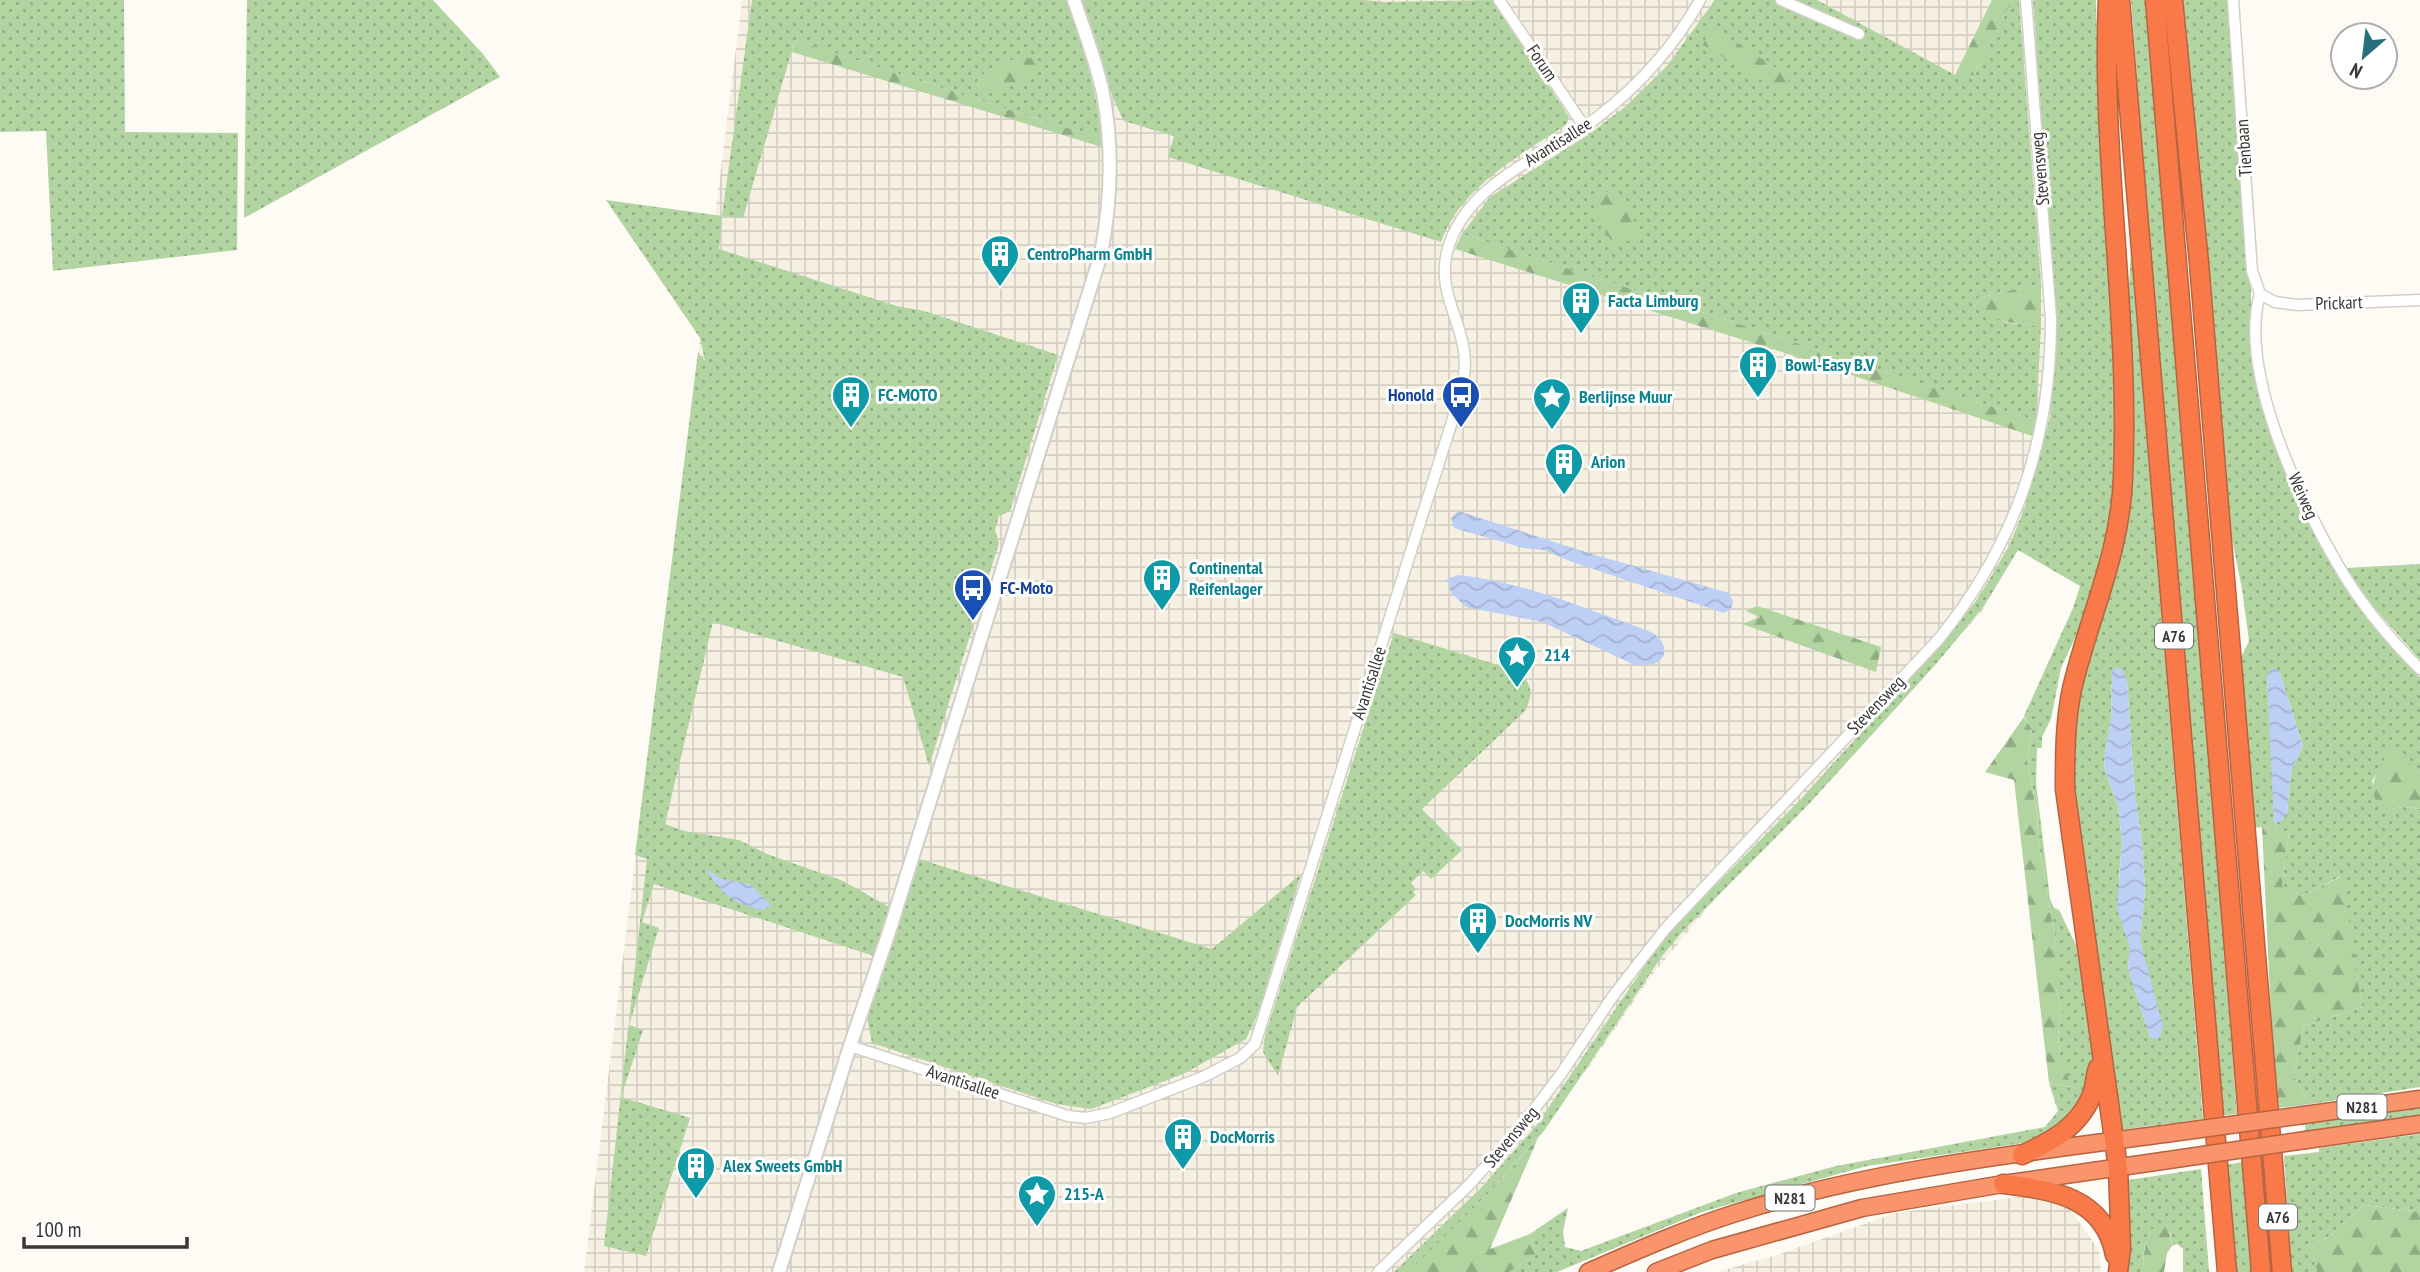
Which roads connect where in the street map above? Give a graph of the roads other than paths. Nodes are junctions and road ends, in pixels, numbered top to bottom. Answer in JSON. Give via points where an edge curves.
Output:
{"nodes":[{"id":1,"x":1073,"y":0,"type":"edge"},
{"id":2,"x":1499,"y":0,"type":"edge"},
{"id":3,"x":1700,"y":0,"type":"edge"},
{"id":4,"x":1781,"y":0,"type":"edge"},
{"id":5,"x":2026,"y":0,"type":"edge"},
{"id":6,"x":2108,"y":0,"type":"edge"},
{"id":7,"x":2120,"y":0,"type":"edge"},
{"id":8,"x":2155,"y":0,"type":"edge"},
{"id":9,"x":2173,"y":0,"type":"edge"},
{"id":10,"x":2233,"y":0,"type":"edge"},
{"id":11,"x":1859,"y":34,"type":"dead end"},
{"id":12,"x":1584,"y":127,"type":"junction"},
{"id":13,"x":2260,"y":294,"type":"junction"},
{"id":14,"x":2420,"y":300,"type":"edge"},
{"id":15,"x":2420,"y":669,"type":"edge"},
{"id":16,"x":850,"y":1046,"type":"junction"},
{"id":17,"x":2102,"y":1055,"type":"junction"},
{"id":18,"x":2420,"y":1099,"type":"edge"},
{"id":19,"x":2420,"y":1124,"type":"edge"},
{"id":20,"x":2114,"y":1141,"type":"junction"},
{"id":21,"x":2022,"y":1154,"type":"junction"},
{"id":22,"x":2118,"y":1168,"type":"junction"},
{"id":23,"x":2003,"y":1184,"type":"junction"},
{"id":24,"x":779,"y":1272,"type":"edge"},
{"id":25,"x":1378,"y":1272,"type":"edge"},
{"id":26,"x":1588,"y":1272,"type":"edge"},
{"id":27,"x":1656,"y":1272,"type":"edge"},
{"id":28,"x":2117,"y":1272,"type":"edge"},
{"id":29,"x":2227,"y":1272,"type":"edge"},
{"id":30,"x":2261,"y":1272,"type":"edge"},
{"id":31,"x":2283,"y":1272,"type":"edge"}],
"edges":[{"from":1,"to":16,"type":"street","via":[[1103,94],[1110,182],[1101,254]]},
{"from":2,"to":12,"type":"street","name":"Forum"},
{"from":3,"to":12,"type":"street","name":"Avantisallee","via":[[1666,51]]},
{"from":4,"to":11,"type":"street"},
{"from":5,"to":25,"type":"street","name":"Stevensweg","via":[[2051,336],[2048,391],[2035,455],[2004,538],[1972,596],[1938,640],[1666,928],[1517,1132]]},
{"from":6,"to":17,"type":"highway","via":[[2123,479],[2114,545],[2076,674],[2065,747],[2065,789]]},
{"from":7,"to":29,"type":"highway","number":"A76"},
{"from":8,"to":30,"type":"highway","number":"A76"},
{"from":9,"to":31,"type":"highway","number":"A76"},
{"from":10,"to":13,"type":"street","name":"Tienbaan","via":[[2252,271]]},
{"from":12,"to":16,"type":"street","name":"Avantisallee","via":[[1486,192],[1460,223],[1447,251],[1447,296],[1464,350],[1461,393],[1255,1044],[1219,1070],[1086,1118]]},
{"from":13,"to":14,"type":"street","name":"Prickart","via":[[2297,305]]},
{"from":13,"to":15,"type":"street","name":"Weiweg","via":[[2255,317],[2258,366],[2292,471],[2344,576]]},
{"from":16,"to":24,"type":"street"},
{"from":17,"to":20,"type":"highway"},
{"from":17,"to":21,"type":"highway","via":[[2092,1095],[2081,1116],[2060,1135]]},
{"from":18,"to":20,"type":"highway","number":"N281","bridge":true},
{"from":19,"to":22,"type":"highway","number":"N281","bridge":true},
{"from":20,"to":21,"type":"highway","number":"N281"},
{"from":20,"to":22,"type":"highway"},
{"from":21,"to":26,"type":"highway","number":"N281","via":[[1863,1181],[1750,1209],[1701,1224]]},
{"from":22,"to":23,"type":"highway","number":"N281"},
{"from":22,"to":28,"type":"highway","via":[[2121,1249]]},
{"from":23,"to":27,"type":"highway","number":"N281","via":[[1862,1208],[1712,1250]]},
{"from":23,"to":28,"type":"highway","via":[[2057,1192],[2086,1207],[2109,1236]]}]}
